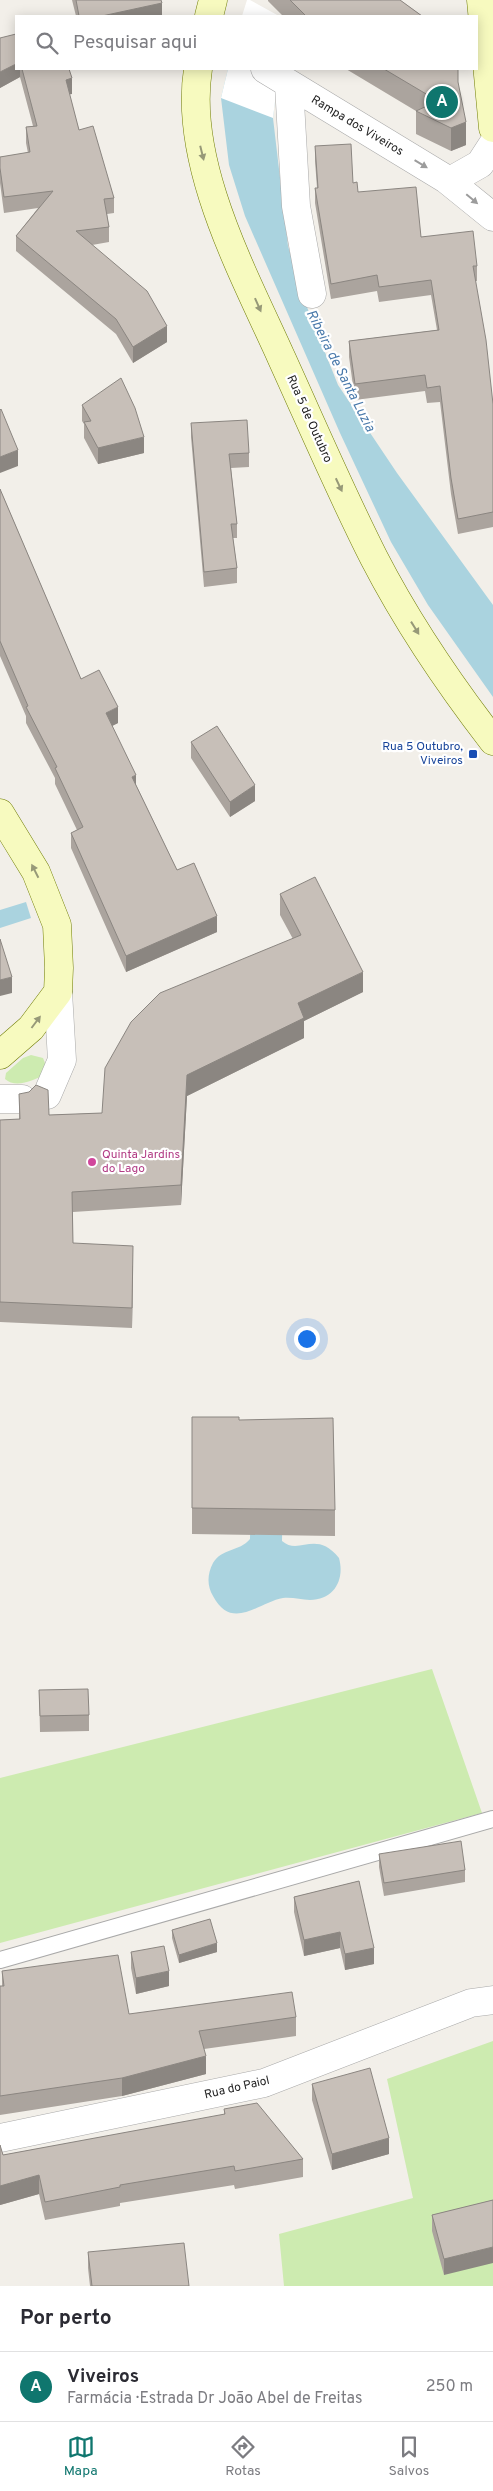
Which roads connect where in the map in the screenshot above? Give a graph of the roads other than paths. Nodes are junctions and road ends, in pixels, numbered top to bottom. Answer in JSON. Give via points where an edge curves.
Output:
{"nodes":[{"id":1,"x":214,"y":0,"type":"edge"},
{"id":2,"x":481,"y":0,"type":"edge"},
{"id":3,"x":209,"y":15,"type":"edge"},
{"id":4,"x":222,"y":15,"type":"edge"},
{"id":5,"x":198,"y":70,"type":"edge"},
{"id":6,"x":267,"y":70,"type":"edge"},
{"id":7,"x":290,"y":85,"type":"junction"},
{"id":8,"x":493,"y":128,"type":"edge"},
{"id":9,"x":493,"y":144,"type":"edge"},
{"id":10,"x":450,"y":181,"type":"junction"},
{"id":11,"x":493,"y":217,"type":"edge"},
{"id":12,"x":312,"y":294,"type":"dead end"},
{"id":13,"x":493,"y":742,"type":"edge"},
{"id":14,"x":0,"y":813,"type":"edge"},
{"id":15,"x":58,"y":992,"type":"junction"},
{"id":16,"x":0,"y":1055,"type":"edge"},
{"id":17,"x":23,"y":1098,"type":"edge"},
{"id":18,"x":493,"y":1819,"type":"edge"},
{"id":19,"x":0,"y":1960,"type":"edge"},
{"id":20,"x":493,"y":2000,"type":"edge"},
{"id":21,"x":0,"y":2138,"type":"edge"}],
"edges":[{"from":1,"to":3,"type":"main road"},
{"from":1,"to":4,"type":"street"},
{"from":2,"to":8,"type":"main road"},
{"from":5,"to":13,"type":"main road","name":"Rua 5 de Outubro","one_way":true,"via":[[196,104],[200,146],[220,219],[375,560],[456,694]]},
{"from":6,"to":7,"type":"street","name":"Rampa dos Viveiros"},
{"from":7,"to":10,"type":"street","name":"Rampa dos Viveiros","one_way":true},
{"from":7,"to":12,"type":"street","via":[[296,206]]},
{"from":9,"to":10,"type":"street","via":[[480,164]]},
{"from":10,"to":11,"type":"street","name":"Rampa dos Viveiros","one_way":true},
{"from":15,"to":14,"type":"main road","one_way":true,"via":[[57,925],[36,872]]},
{"from":16,"to":15,"type":"main road","one_way":true,"via":[[31,1028]]},
{"from":15,"to":17,"type":"street","via":[[62,1060]]},
{"from":18,"to":19,"type":"lane"},
{"from":20,"to":21,"type":"street","name":"Rua do Paiol","via":[[471,2003],[264,2083]]}]}
